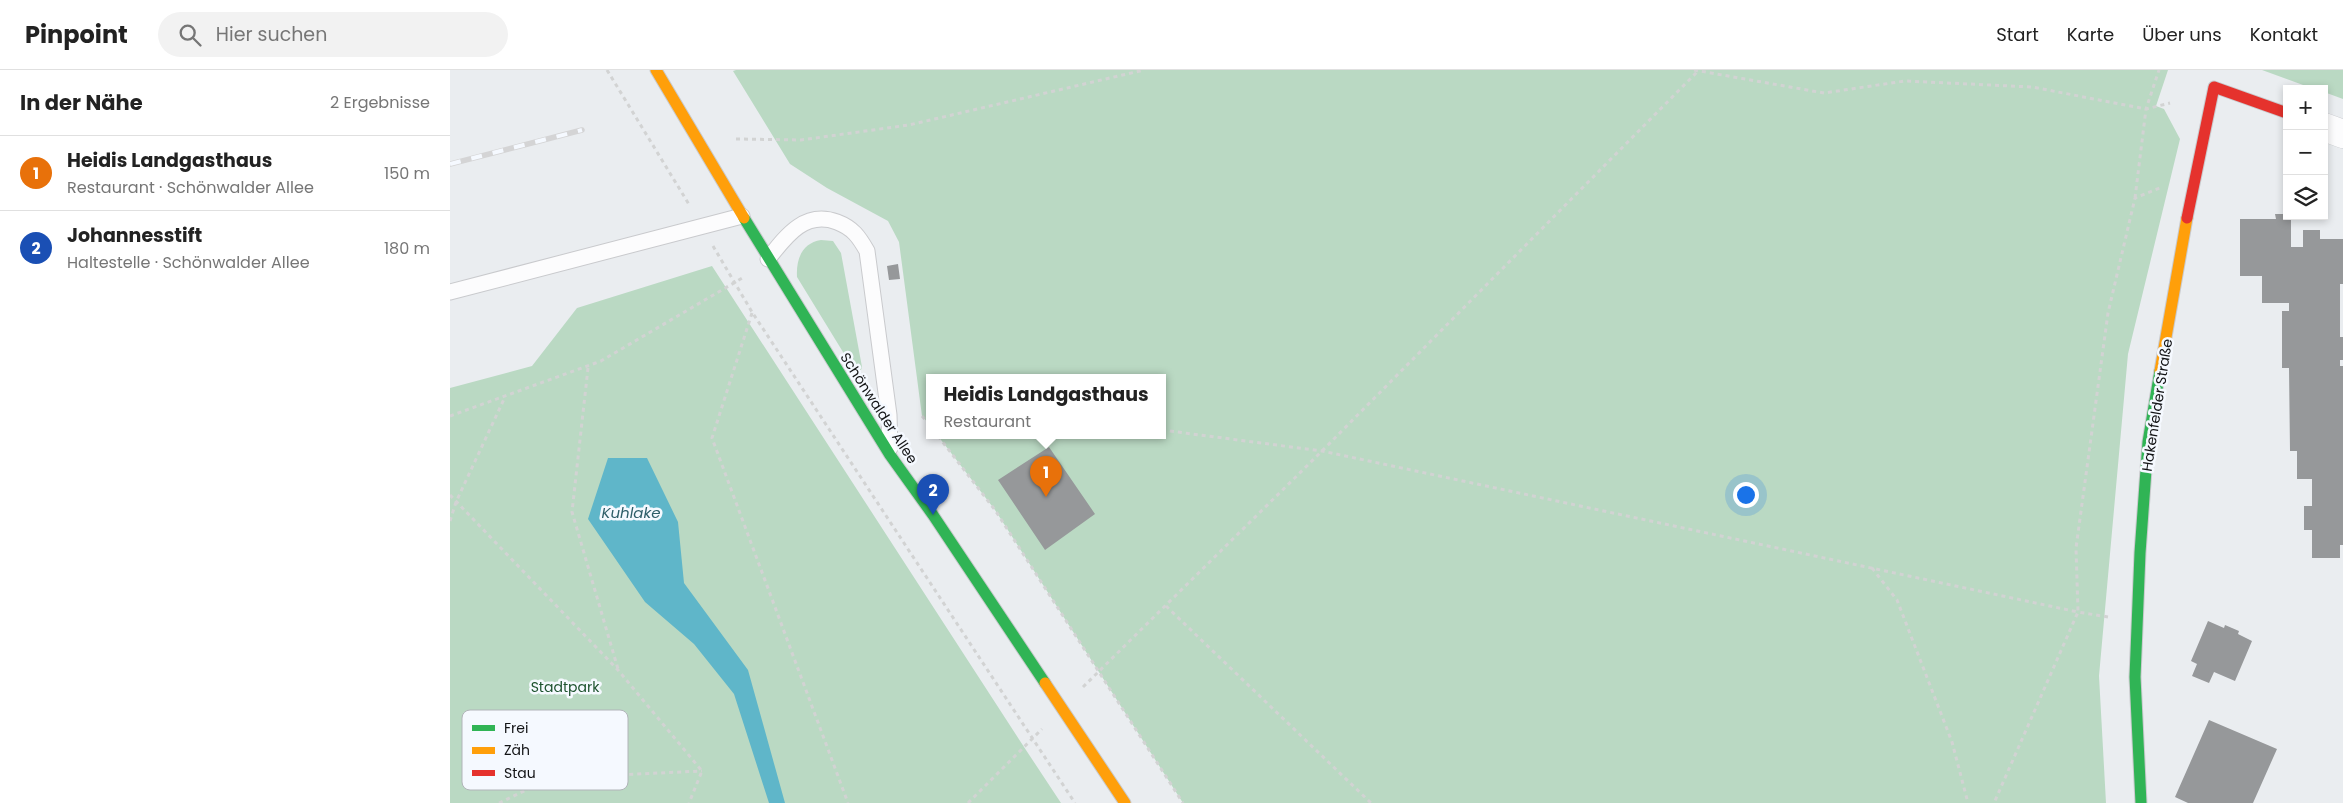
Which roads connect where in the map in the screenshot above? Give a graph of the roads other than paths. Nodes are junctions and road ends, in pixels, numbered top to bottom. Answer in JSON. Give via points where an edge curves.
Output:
{"nodes":[{"id":1,"x":656,"y":70,"type":"edge"},
{"id":2,"x":2283,"y":113,"type":"edge"},
{"id":3,"x":2328,"y":128,"type":"edge"},
{"id":4,"x":2343,"y":134,"type":"edge"},
{"id":5,"x":742,"y":216,"type":"junction"},
{"id":6,"x":768,"y":259,"type":"junction"},
{"id":7,"x":450,"y":292,"type":"edge"},
{"id":8,"x":890,"y":455,"type":"junction"},
{"id":9,"x":1125,"y":803,"type":"edge"},
{"id":10,"x":2141,"y":803,"type":"edge"}],
"edges":[{"from":1,"to":5,"type":"main road","name":"Schönwalder Allee"},
{"from":2,"to":10,"type":"main road","name":"Hakenfelder Straße","via":[[2214,87],[2195,174],[2148,442],[2135,677]]},
{"from":3,"to":4,"type":"street"},
{"from":5,"to":6,"type":"main road","name":"Schönwalder Allee"},
{"from":5,"to":7,"type":"lane"},
{"from":6,"to":8,"type":"main road","name":"Schönwalder Allee"},
{"from":6,"to":8,"type":"lane","via":[[793,230],[809,220],[825,218],[858,234],[867,252],[889,415]]},
{"from":8,"to":9,"type":"main road","name":"Schönwalder Allee"}]}
